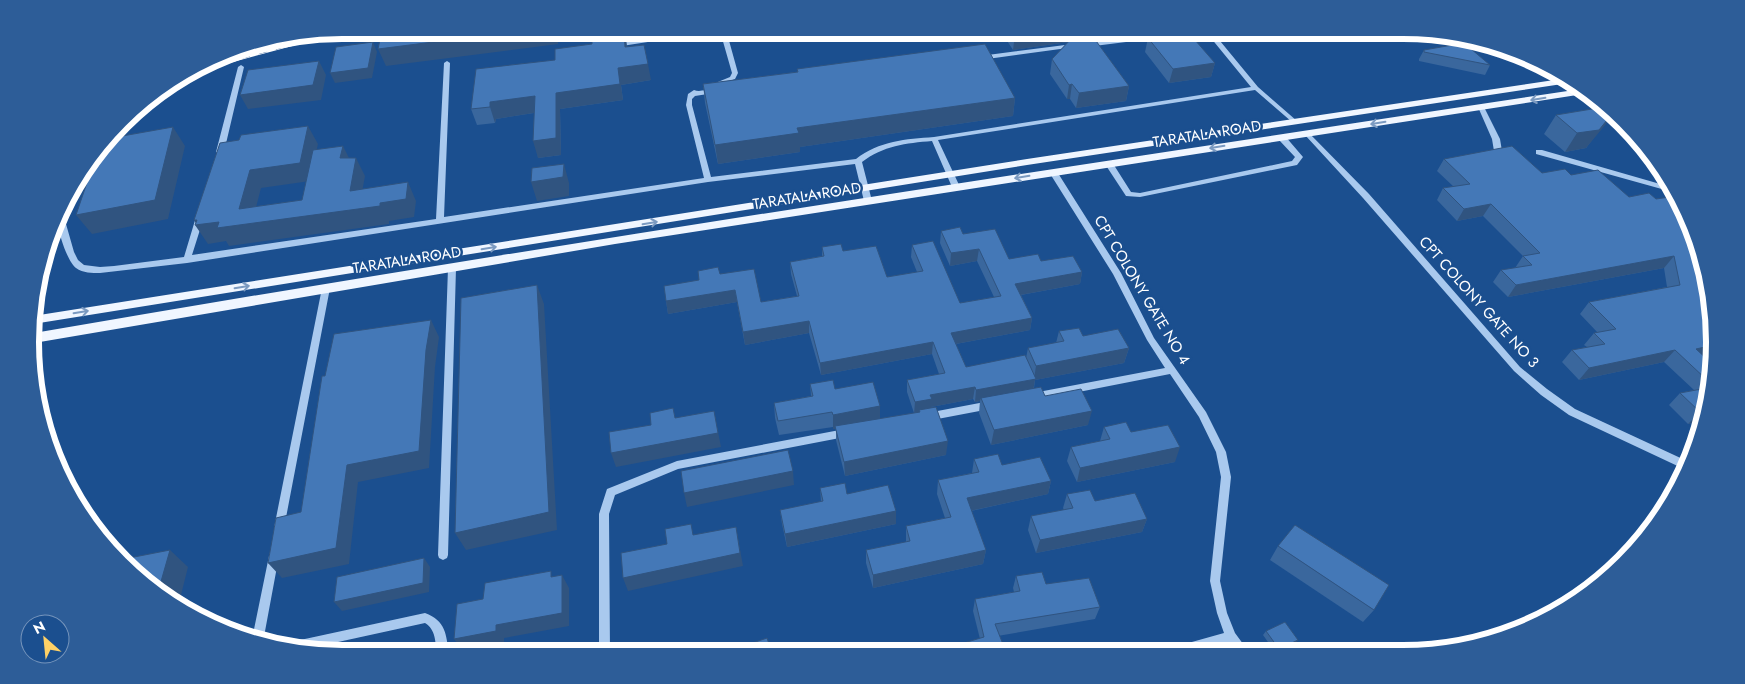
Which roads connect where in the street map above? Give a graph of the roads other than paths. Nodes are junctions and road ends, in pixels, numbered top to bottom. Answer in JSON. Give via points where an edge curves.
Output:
{"nodes":[{"id":1,"x":655,"y":39,"type":"edge"},
{"id":2,"x":726,"y":39,"type":"edge"},
{"id":3,"x":1132,"y":39,"type":"edge"},
{"id":4,"x":1215,"y":39,"type":"edge"},
{"id":5,"x":609,"y":46,"type":"edge"},
{"id":6,"x":974,"y":58,"type":"edge"},
{"id":7,"x":447,"y":63,"type":"dead end"},
{"id":8,"x":240,"y":67,"type":"dead end"},
{"id":9,"x":1559,"y":82,"type":"edge"},
{"id":10,"x":1256,"y":88,"type":"junction"},
{"id":11,"x":720,"y":91,"type":"edge"},
{"id":12,"x":1575,"y":93,"type":"edge"},
{"id":13,"x":691,"y":94,"type":"junction"},
{"id":14,"x":1480,"y":107,"type":"junction"},
{"id":15,"x":1294,"y":122,"type":"junction"},
{"id":16,"x":1307,"y":134,"type":"junction"},
{"id":17,"x":1282,"y":138,"type":"junction"},
{"id":18,"x":934,"y":140,"type":"junction"},
{"id":19,"x":1498,"y":151,"type":"edge"},
{"id":20,"x":1538,"y":152,"type":"dead end"},
{"id":21,"x":858,"y":161,"type":"junction"},
{"id":22,"x":1109,"y":164,"type":"junction"},
{"id":23,"x":216,"y":165,"type":"edge"},
{"id":24,"x":1053,"y":172,"type":"junction"},
{"id":25,"x":951,"y":174,"type":"junction"},
{"id":26,"x":708,"y":180,"type":"junction"},
{"id":27,"x":956,"y":187,"type":"junction"},
{"id":28,"x":865,"y":188,"type":"junction"},
{"id":29,"x":1665,"y":188,"type":"edge"},
{"id":30,"x":868,"y":201,"type":"junction"},
{"id":31,"x":202,"y":212,"type":"edge"},
{"id":32,"x":440,"y":221,"type":"junction"},
{"id":33,"x":62,"y":226,"type":"edge"},
{"id":34,"x":187,"y":260,"type":"junction"},
{"id":35,"x":452,"y":268,"type":"junction"},
{"id":36,"x":326,"y":288,"type":"junction"},
{"id":37,"x":39,"y":319,"type":"edge"},
{"id":38,"x":39,"y":337,"type":"edge"},
{"id":39,"x":1172,"y":370,"type":"junction"},
{"id":40,"x":1027,"y":398,"type":"edge"},
{"id":41,"x":998,"y":404,"type":"edge"},
{"id":42,"x":920,"y":418,"type":"edge"},
{"id":43,"x":852,"y":432,"type":"edge"},
{"id":44,"x":1681,"y":463,"type":"edge"},
{"id":45,"x":443,"y":555,"type":"dead end"},
{"id":46,"x":259,"y":633,"type":"edge"},
{"id":47,"x":1231,"y":636,"type":"junction"},
{"id":48,"x":307,"y":644,"type":"edge"},
{"id":49,"x":441,"y":645,"type":"edge"},
{"id":50,"x":604,"y":645,"type":"edge"},
{"id":51,"x":1199,"y":645,"type":"edge"},
{"id":52,"x":1238,"y":645,"type":"edge"}],
"edges":[{"from":1,"to":5,"type":"street"},
{"from":2,"to":13,"type":"street","via":[[735,73],[733,78]]},
{"from":3,"to":6,"type":"street"},
{"from":4,"to":10,"type":"street"},
{"from":7,"to":32,"type":"street"},
{"from":8,"to":23,"type":"street"},
{"from":9,"to":15,"type":"main road"},
{"from":10,"to":15,"type":"street"},
{"from":10,"to":18,"type":"street"},
{"from":11,"to":13,"type":"street"},
{"from":12,"to":14,"type":"main road","name":"TARATALA ROAD","one_way":true},
{"from":13,"to":26,"type":"street","via":[[689,105]]},
{"from":14,"to":16,"type":"main road","name":"TARATALA ROAD","one_way":true},
{"from":14,"to":19,"type":"street","via":[[1496,138]]},
{"from":15,"to":25,"type":"main road"},
{"from":16,"to":17,"type":"main road","name":"TARATALA ROAD"},
{"from":16,"to":44,"type":"street","name":"CPT COLONY GATE NO 3","via":[[1366,196],[1517,369],[1572,412]]},
{"from":17,"to":22,"type":"main road","name":"TARATALA ROAD","one_way":true},
{"from":17,"to":22,"type":"street","via":[[1299,157],[1294,163],[1140,195],[1129,194]]},
{"from":18,"to":21,"type":"street","via":[[892,144],[866,154]]},
{"from":18,"to":25,"type":"street"},
{"from":20,"to":29,"type":"street"},
{"from":21,"to":26,"type":"street"},
{"from":21,"to":28,"type":"street"},
{"from":22,"to":24,"type":"main road","name":"TARATALA ROAD"},
{"from":24,"to":27,"type":"main road","name":"TARATALA ROAD","one_way":true},
{"from":24,"to":39,"type":"street","name":"CPT COLONY GATE NO 4","via":[[1116,273],[1151,340]]},
{"from":25,"to":27,"type":"street"},
{"from":25,"to":28,"type":"main road"},
{"from":26,"to":32,"type":"street"},
{"from":27,"to":30,"type":"main road","name":"TARATALA ROAD"},
{"from":28,"to":30,"type":"street"},
{"from":37,"to":28,"type":"main road","one_way":true},
{"from":30,"to":35,"type":"main road","name":"TARATALA ROAD"},
{"from":31,"to":34,"type":"street"},
{"from":32,"to":34,"type":"street"},
{"from":33,"to":34,"type":"street","via":[[70,257],[82,269],[101,270]]},
{"from":35,"to":36,"type":"main road","name":"TARATALA ROAD"},
{"from":35,"to":45,"type":"street"},
{"from":36,"to":38,"type":"main road","name":"TARATALA ROAD"},
{"from":36,"to":46,"type":"street"},
{"from":39,"to":40,"type":"street"},
{"from":39,"to":47,"type":"street","name":"CPT COLONY GATE NO 4","via":[[1203,415],[1221,452],[1226,477],[1215,581]]},
{"from":41,"to":42,"type":"street"},
{"from":43,"to":50,"type":"street","via":[[677,465],[611,492],[604,514]]},
{"from":47,"to":51,"type":"street"},
{"from":47,"to":52,"type":"street","name":"CPT COLONY GATE NO 4"},
{"from":48,"to":49,"type":"street","via":[[424,618],[439,627]]}]}
